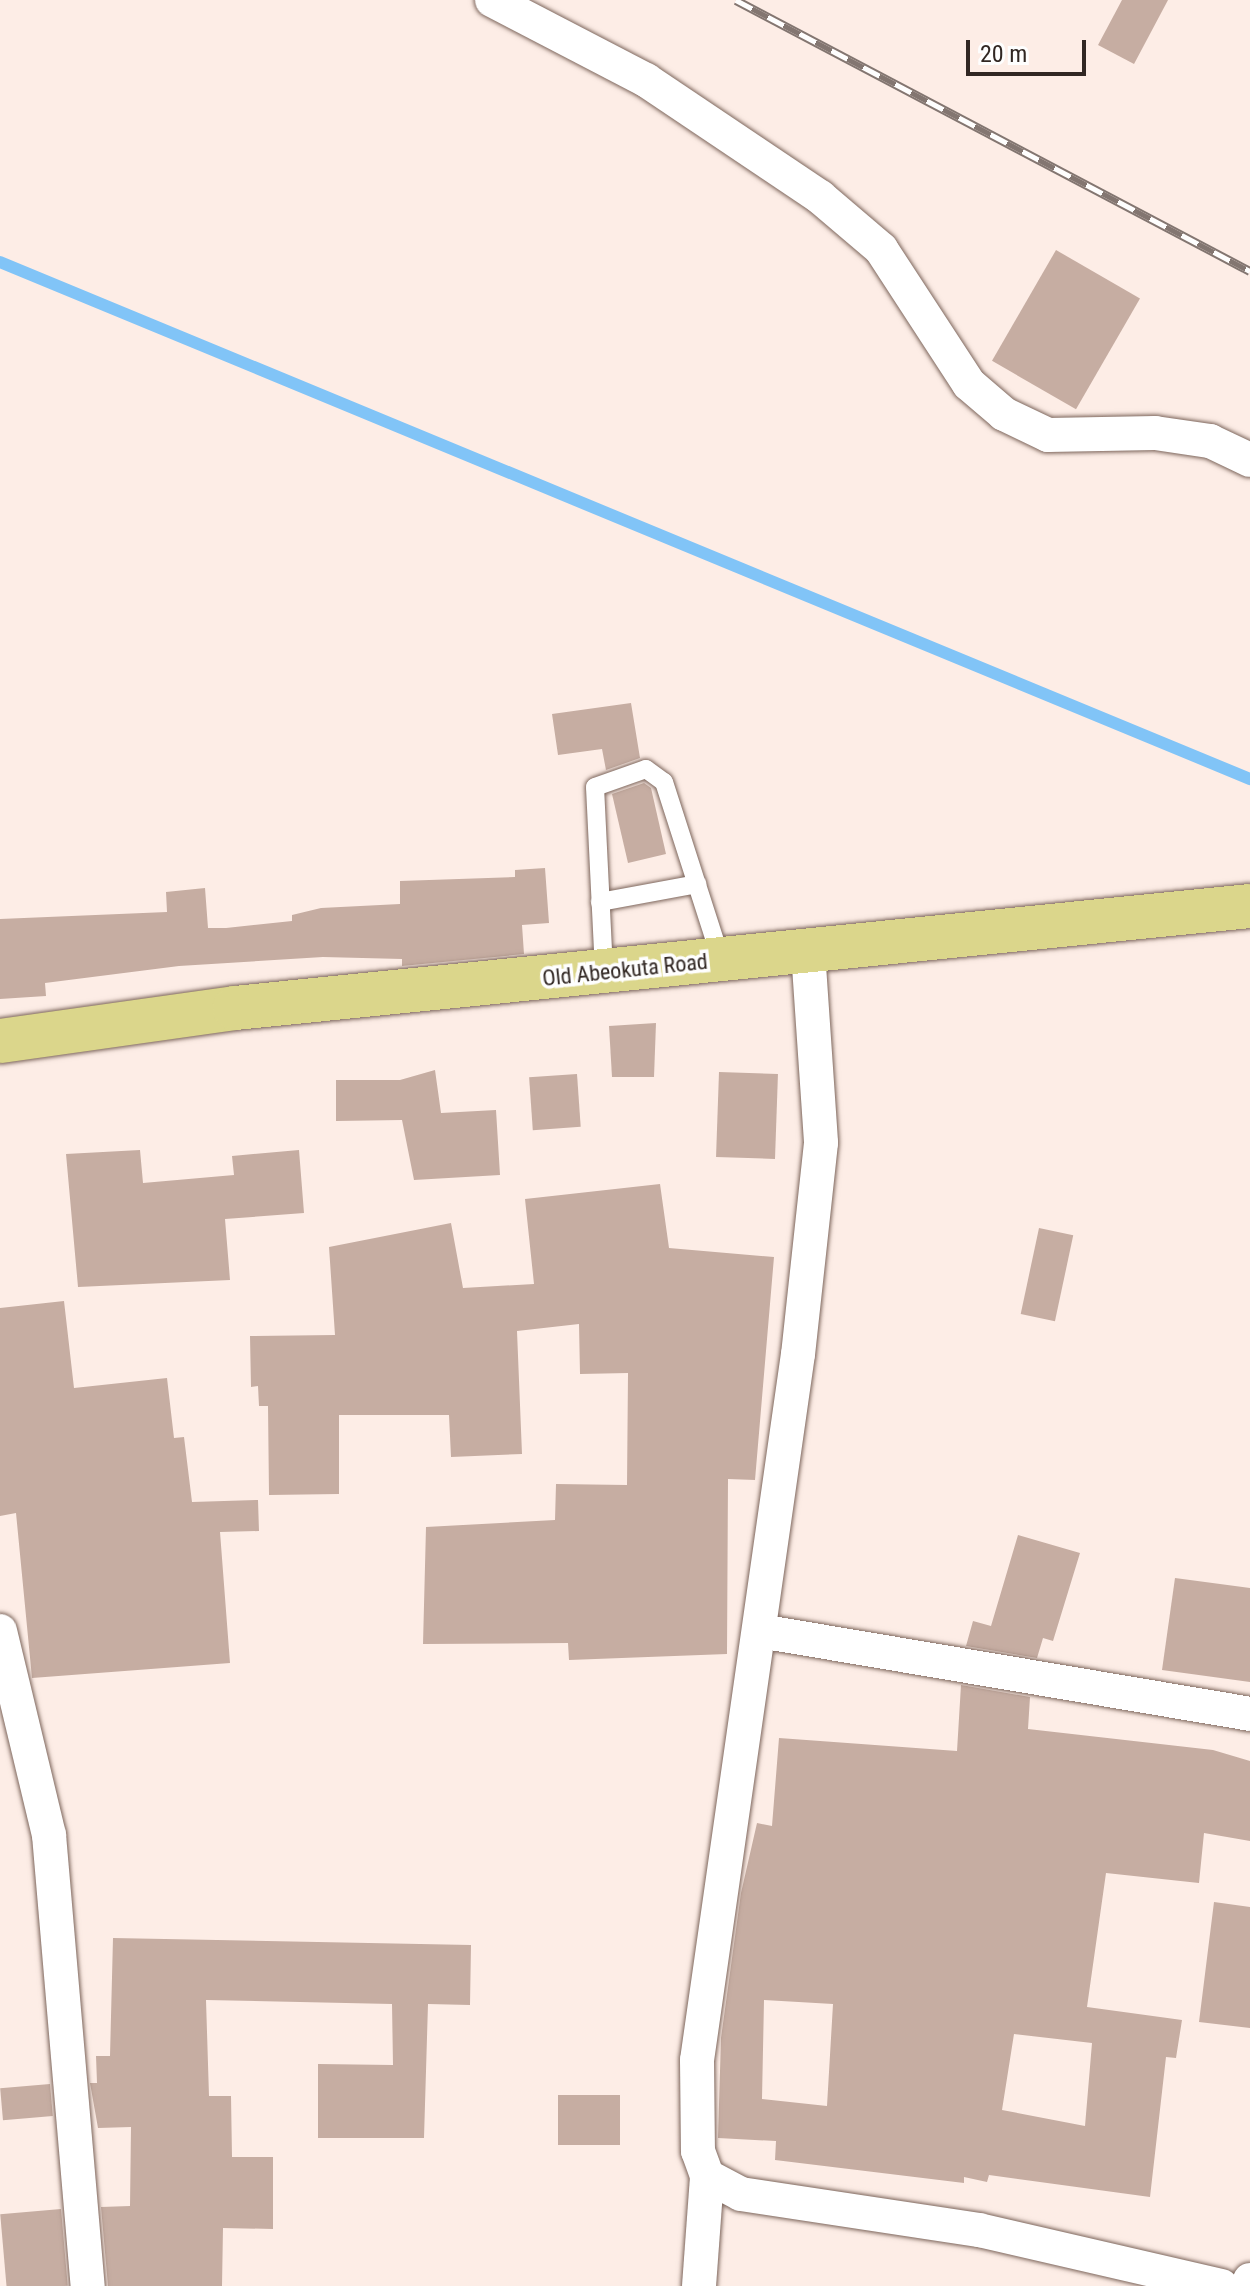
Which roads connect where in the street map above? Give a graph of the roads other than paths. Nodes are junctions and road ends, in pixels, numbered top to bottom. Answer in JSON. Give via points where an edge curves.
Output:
{"nodes":[{"id":1,"x":492,"y":0,"type":"edge"},
{"id":2,"x":1250,"y":460,"type":"edge"},
{"id":3,"x":697,"y":884,"type":"junction"},
{"id":4,"x":600,"y":902,"type":"junction"},
{"id":5,"x":1250,"y":906,"type":"edge"},
{"id":6,"x":808,"y":951,"type":"junction"},
{"id":7,"x":721,"y":960,"type":"junction"},
{"id":8,"x":604,"y":971,"type":"junction"},
{"id":9,"x":0,"y":1041,"type":"edge"},
{"id":10,"x":0,"y":1631,"type":"edge"},
{"id":11,"x":760,"y":1631,"type":"junction"},
{"id":12,"x":1250,"y":1714,"type":"edge"},
{"id":13,"x":707,"y":2176,"type":"junction"},
{"id":14,"x":1250,"y":2280,"type":"edge"},
{"id":15,"x":88,"y":2286,"type":"edge"},
{"id":16,"x":699,"y":2286,"type":"edge"},
{"id":17,"x":1222,"y":2286,"type":"edge"},
{"id":18,"x":1249,"y":2286,"type":"edge"}],
"edges":[{"from":1,"to":2,"type":"street","via":[[646,80],[820,197],[881,249],[969,384],[1004,414],[1048,435],[1155,433],[1210,441]]},
{"from":3,"to":4,"type":"lane"},
{"from":3,"to":4,"type":"lane","via":[[664,782],[646,769],[595,787]]},
{"from":3,"to":7,"type":"lane"},
{"from":4,"to":8,"type":"lane"},
{"from":5,"to":6,"type":"highway","name":"Old Abeokuta Road"},
{"from":6,"to":7,"type":"highway","name":"Old Abeokuta Road"},
{"from":6,"to":11,"type":"street","via":[[821,1143]]},
{"from":7,"to":8,"type":"highway","name":"Old Abeokuta Road"},
{"from":8,"to":9,"type":"highway","name":"Old Abeokuta Road"},
{"from":10,"to":15,"type":"street","via":[[49,1835]]},
{"from":11,"to":12,"type":"street"},
{"from":11,"to":13,"type":"street","via":[[697,2060],[698,2151]]},
{"from":13,"to":16,"type":"street"},
{"from":13,"to":17,"type":"street","via":[[741,2194],[979,2230]]},
{"from":14,"to":18,"type":"street"}]}
